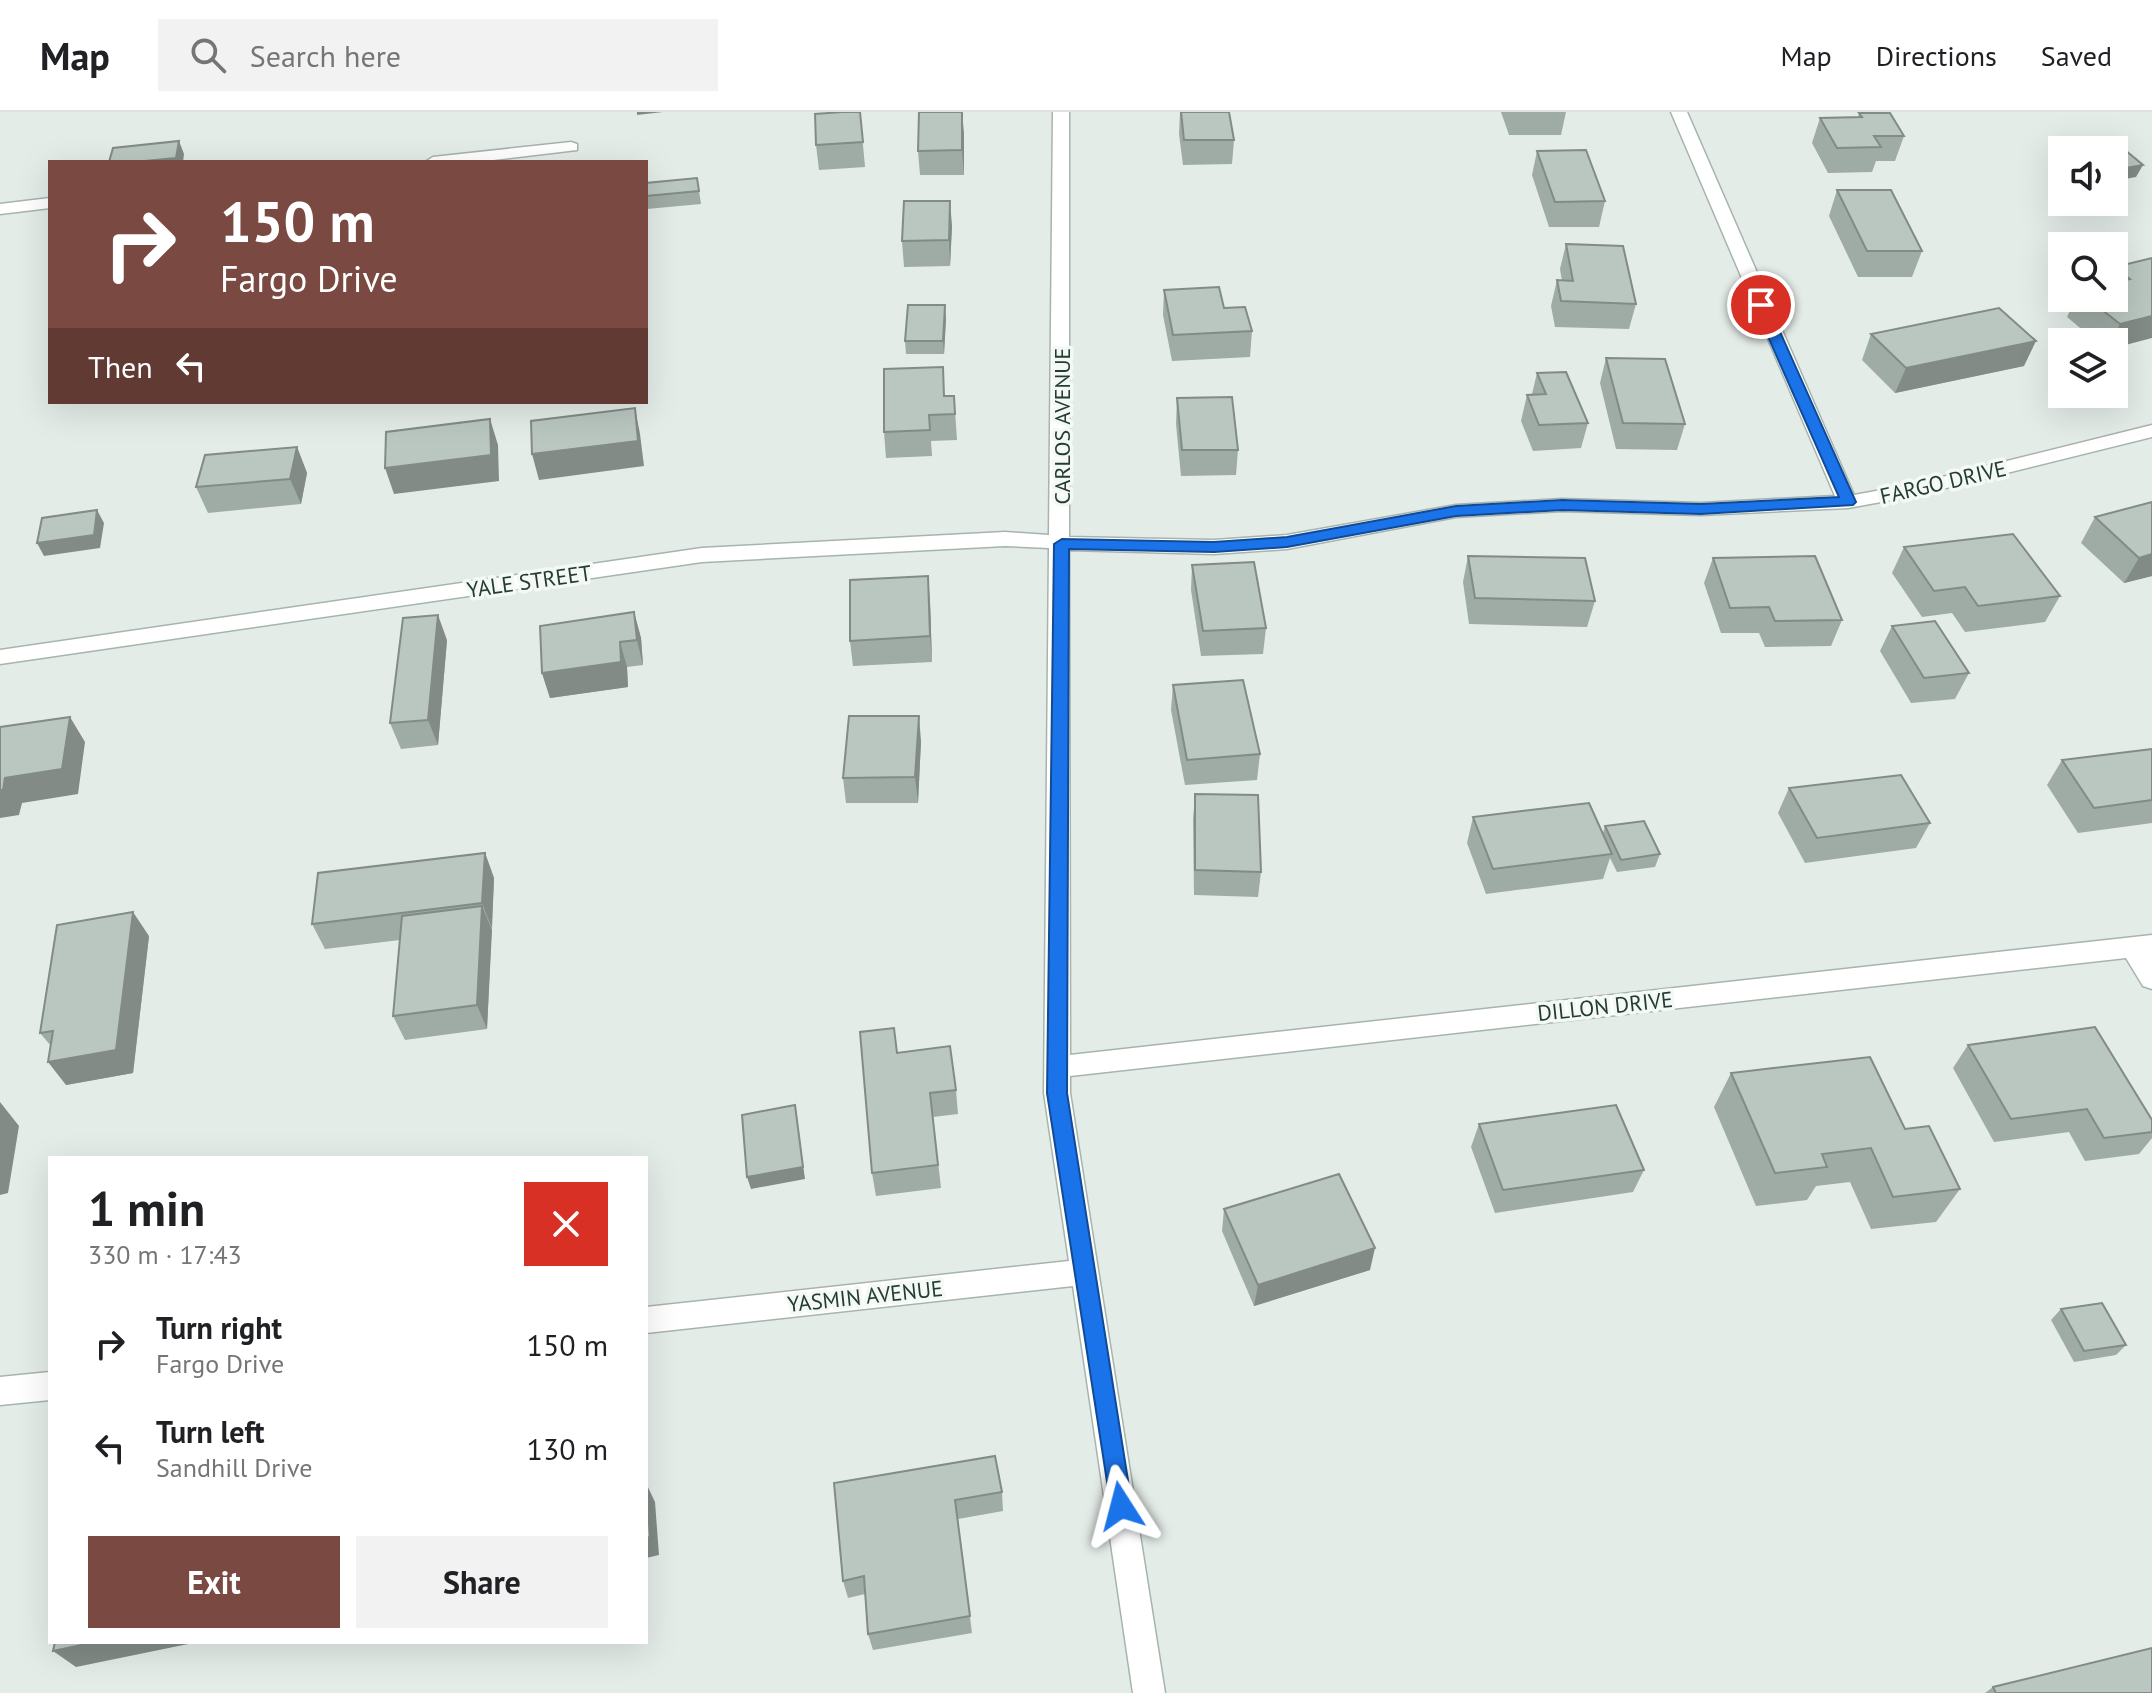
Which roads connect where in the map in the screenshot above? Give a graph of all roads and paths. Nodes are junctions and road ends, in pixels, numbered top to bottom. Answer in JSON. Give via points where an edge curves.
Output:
{"nodes":[{"id":1,"x":1061,"y":112,"type":"edge"},
{"id":2,"x":1679,"y":112,"type":"edge"},
{"id":3,"x":571,"y":147,"type":"dead end"},
{"id":4,"x":451,"y":160,"type":"edge"},
{"id":5,"x":48,"y":203,"type":"edge"},
{"id":6,"x":0,"y":209,"type":"edge"},
{"id":7,"x":2152,"y":431,"type":"edge"},
{"id":8,"x":1848,"y":502,"type":"junction"},
{"id":9,"x":1062,"y":544,"type":"junction"},
{"id":10,"x":0,"y":657,"type":"edge"},
{"id":11,"x":2142,"y":946,"type":"edge"},
{"id":12,"x":2152,"y":979,"type":"edge"},
{"id":13,"x":1058,"y":1067,"type":"junction"},
{"id":14,"x":1085,"y":1272,"type":"junction"},
{"id":15,"x":648,"y":1320,"type":"edge"},
{"id":16,"x":48,"y":1386,"type":"edge"},
{"id":17,"x":0,"y":1391,"type":"edge"},
{"id":18,"x":1149,"y":1693,"type":"edge"}],
"edges":[{"from":1,"to":9,"type":"street","name":"CARLOS AVENUE"},
{"from":2,"to":8,"type":"street"},
{"from":3,"to":4,"type":"street"},
{"from":5,"to":6,"type":"street"},
{"from":7,"to":8,"type":"street","name":"FARGO DRIVE"},
{"from":8,"to":9,"type":"street","name":"FARGO DRIVE","via":[[1701,509],[1562,505],[1456,511],[1287,542],[1214,547]]},
{"from":9,"to":10,"type":"street","name":"YALE STREET","via":[[1005,539],[702,555]]},
{"from":9,"to":13,"type":"street","name":"CARLOS AVENUE"},
{"from":11,"to":12,"type":"street"},
{"from":11,"to":13,"type":"street","name":"DILLON DRIVE"},
{"from":13,"to":14,"type":"street","name":"CARLOS AVENUE","via":[[1057,1093]]},
{"from":14,"to":15,"type":"street","name":"YASMIN AVENUE"},
{"from":14,"to":18,"type":"street","name":"CARLOS AVENUE"},
{"from":16,"to":17,"type":"street"}]}
